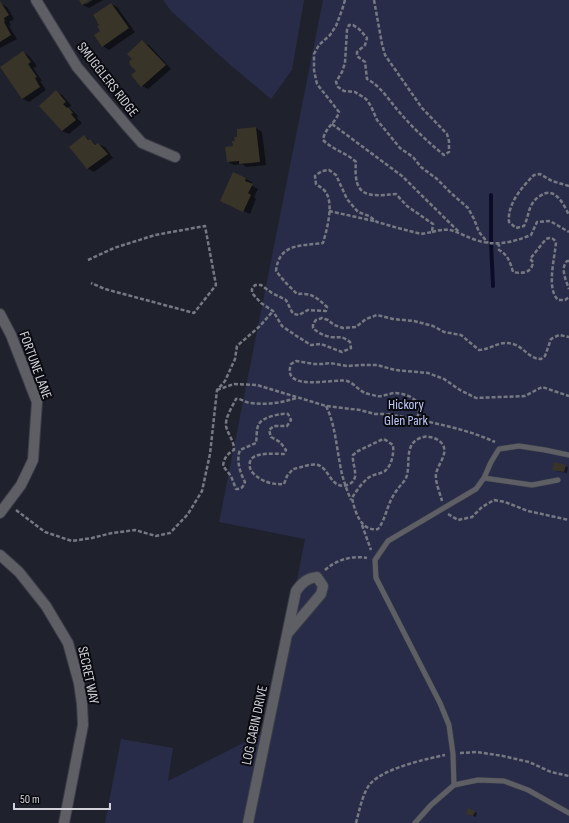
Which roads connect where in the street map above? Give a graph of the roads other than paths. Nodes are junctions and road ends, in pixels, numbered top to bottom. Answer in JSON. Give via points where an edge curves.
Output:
{"nodes":[{"id":1,"x":36,"y":0,"type":"edge"},
{"id":2,"x":175,"y":157,"type":"dead end"},
{"id":3,"x":0,"y":314,"type":"edge"},
{"id":4,"x":569,"y":455,"type":"edge"},
{"id":5,"x":484,"y":478,"type":"junction"},
{"id":6,"x":558,"y":480,"type":"dead end"},
{"id":7,"x":0,"y":514,"type":"edge"},
{"id":8,"x":0,"y":555,"type":"edge"},
{"id":9,"x":288,"y":633,"type":"junction"},
{"id":10,"x":454,"y":785,"type":"junction"},
{"id":11,"x":569,"y":813,"type":"edge"},
{"id":12,"x":64,"y":823,"type":"edge"},
{"id":13,"x":248,"y":823,"type":"edge"},
{"id":14,"x":415,"y":823,"type":"edge"}],
"edges":[{"from":1,"to":2,"type":"street","name":"SMUGGLERS RIDGE","via":[[77,67],[126,125],[142,143]]},
{"from":3,"to":7,"type":"street","name":"FORTUNE LANE","via":[[11,335],[37,402],[33,460],[21,485]]},
{"from":4,"to":5,"type":"lane","via":[[519,446],[499,449]]},
{"from":5,"to":6,"type":"lane","via":[[532,485]]},
{"from":5,"to":10,"type":"lane","via":[[476,489],[388,542],[375,560],[376,578],[440,702],[449,725]]},
{"from":8,"to":12,"type":"street","name":"SECRET WAY","via":[[19,572],[49,612],[68,643],[79,683],[83,725]]},
{"from":9,"to":9,"type":"street","name":"LOG CABIN DRIVE","via":[[321,594],[323,586],[317,577],[303,582],[296,591]]},
{"from":9,"to":13,"type":"street","name":"LOG CABIN DRIVE"},
{"from":10,"to":11,"type":"lane","via":[[478,780],[504,781],[528,790]]},
{"from":10,"to":14,"type":"lane"}]}
